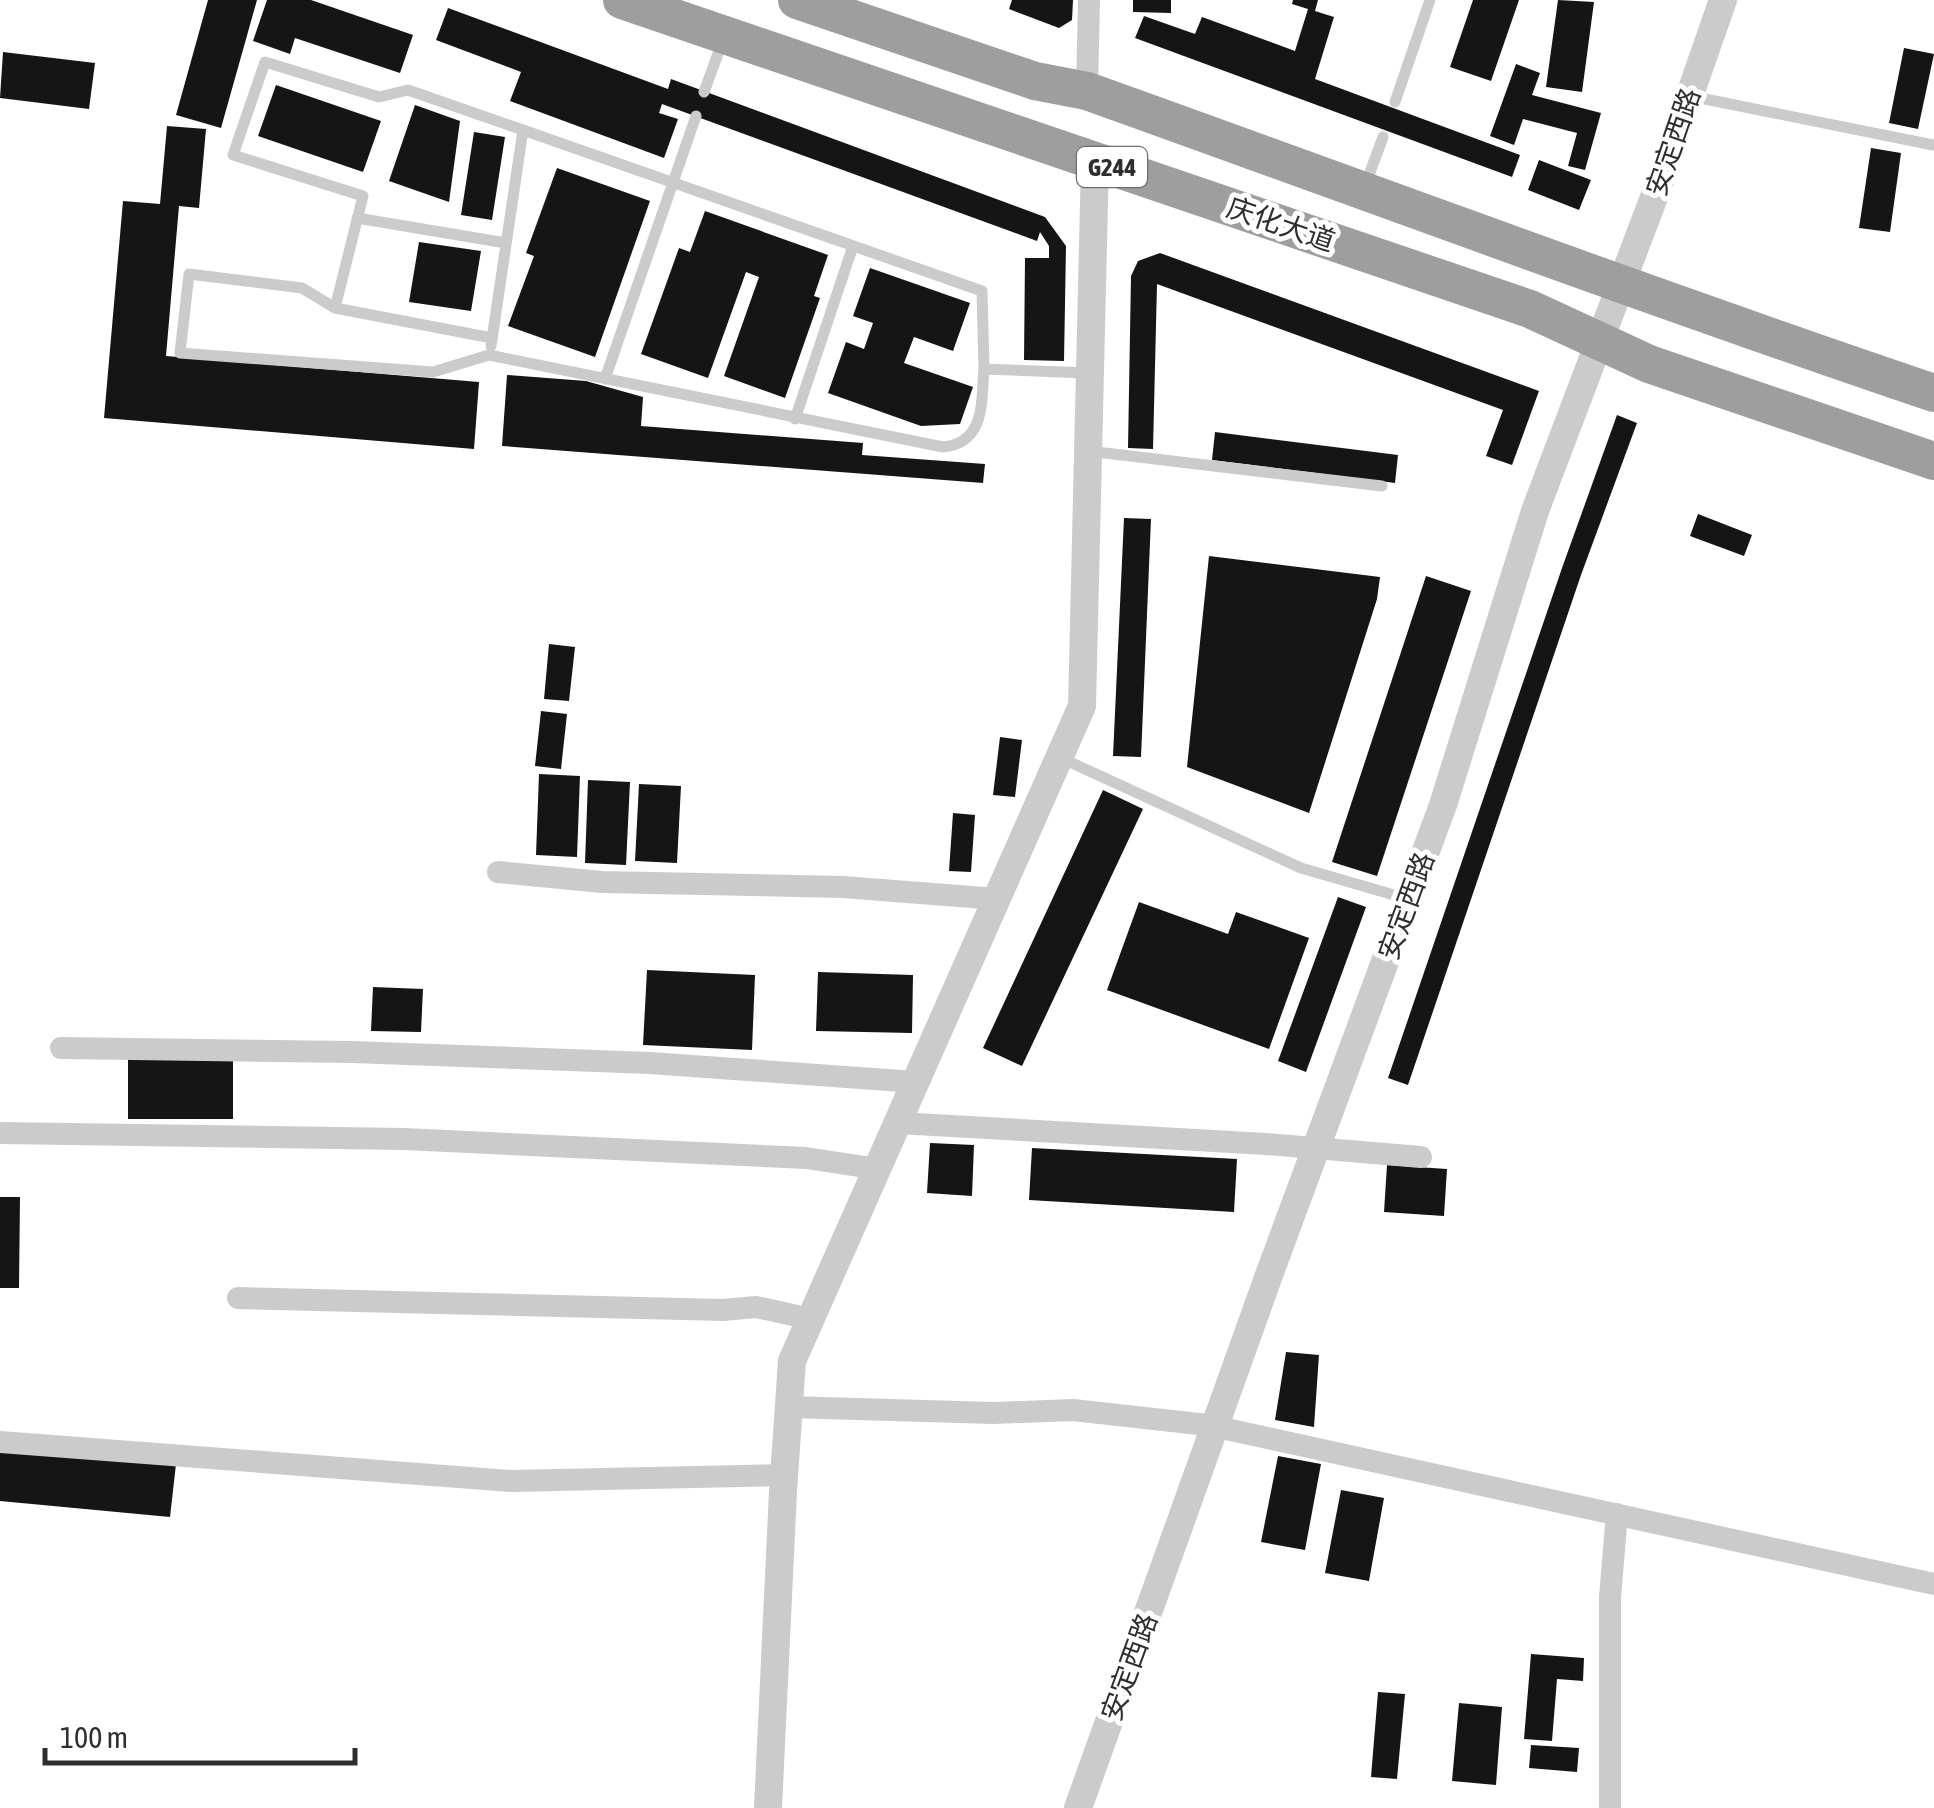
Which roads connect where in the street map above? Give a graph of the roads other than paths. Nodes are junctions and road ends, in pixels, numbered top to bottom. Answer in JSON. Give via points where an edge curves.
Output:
{"nodes":[{"id":1,"x":622,"y":0,"type":"edge"},
{"id":2,"x":797,"y":0,"type":"edge"},
{"id":3,"x":1089,"y":0,"type":"edge"},
{"id":4,"x":1430,"y":0,"type":"edge"},
{"id":5,"x":1706,"y":0,"type":"edge"},
{"id":6,"x":1723,"y":0,"type":"edge"},
{"id":7,"x":724,"y":36,"type":"junction"},
{"id":8,"x":1086,"y":91,"type":"junction"},
{"id":9,"x":704,"y":92,"type":"dead end"},
{"id":10,"x":1690,"y":96,"type":"junction"},
{"id":11,"x":1395,"y":102,"type":"dead end"},
{"id":12,"x":696,"y":116,"type":"dead end"},
{"id":13,"x":524,"y":130,"type":"junction"},
{"id":14,"x":1383,"y":137,"type":"dead end"},
{"id":15,"x":1933,"y":145,"type":"edge"},
{"id":16,"x":1095,"y":161,"type":"junction"},
{"id":17,"x":673,"y":183,"type":"junction"},
{"id":18,"x":1364,"y":190,"type":"junction"},
{"id":19,"x":357,"y":218,"type":"junction"},
{"id":20,"x":506,"y":243,"type":"junction"},
{"id":21,"x":854,"y":246,"type":"junction"},
{"id":22,"x":1614,"y":282,"type":"junction"},
{"id":23,"x":334,"y":308,"type":"junction"},
{"id":24,"x":492,"y":338,"type":"junction"},
{"id":25,"x":1593,"y":338,"type":"junction"},
{"id":26,"x":489,"y":355,"type":"junction"},
{"id":27,"x":984,"y":368,"type":"junction"},
{"id":28,"x":1090,"y":373,"type":"junction"},
{"id":29,"x":605,"y":378,"type":"junction"},
{"id":30,"x":1934,"y":393,"type":"edge"},
{"id":31,"x":795,"y":419,"type":"junction"},
{"id":32,"x":1088,"y":452,"type":"junction"},
{"id":33,"x":1934,"y":461,"type":"edge"},
{"id":34,"x":1382,"y":486,"type":"dead end"},
{"id":35,"x":1059,"y":758,"type":"junction"},
{"id":36,"x":498,"y":872,"type":"dead end"},
{"id":37,"x":1394,"y":895,"type":"junction"},
{"id":38,"x":997,"y":898,"type":"junction"},
{"id":39,"x":61,"y":1048,"type":"dead end"},
{"id":40,"x":916,"y":1082,"type":"junction"},
{"id":41,"x":898,"y":1123,"type":"junction"},
{"id":42,"x":0,"y":1133,"type":"edge"},
{"id":43,"x":1308,"y":1148,"type":"junction"},
{"id":44,"x":1421,"y":1158,"type":"dead end"},
{"id":45,"x":878,"y":1169,"type":"junction"},
{"id":46,"x":238,"y":1298,"type":"dead end"},
{"id":47,"x":811,"y":1319,"type":"junction"},
{"id":48,"x":789,"y":1407,"type":"junction"},
{"id":49,"x":1208,"y":1426,"type":"junction"},
{"id":50,"x":0,"y":1442,"type":"edge"},
{"id":51,"x":784,"y":1475,"type":"junction"},
{"id":52,"x":1617,"y":1514,"type":"junction"},
{"id":53,"x":1934,"y":1584,"type":"edge"},
{"id":54,"x":768,"y":1808,"type":"edge"},
{"id":55,"x":1062,"y":1808,"type":"edge"},
{"id":56,"x":1078,"y":1808,"type":"edge"},
{"id":57,"x":1610,"y":1808,"type":"edge"}],
"edges":[{"from":1,"to":7,"type":"highway","name":"庆化大道","number":"G244"},
{"from":2,"to":8,"type":"highway","number":"G244","via":[[1035,81]]},
{"from":3,"to":8,"type":"street"},
{"from":4,"to":11,"type":"lane"},
{"from":5,"to":22,"type":"street","name":"安定西路"},
{"from":6,"to":10,"type":"street","name":"安定西路"},
{"from":7,"to":9,"type":"lane"},
{"from":7,"to":16,"type":"highway","name":"庆化大道","number":"G244"},
{"from":8,"to":18,"type":"highway","number":"G244"},
{"from":10,"to":15,"type":"lane"},
{"from":10,"to":22,"type":"street","name":"安定西路"},
{"from":12,"to":17,"type":"lane"},
{"from":13,"to":17,"type":"lane"},
{"from":13,"to":19,"type":"lane","via":[[408,90],[379,97],[265,62],[233,155],[363,196]]},
{"from":13,"to":20,"type":"lane"},
{"from":14,"to":18,"type":"lane"},
{"from":16,"to":25,"type":"highway","name":"庆化大道","number":"G244","via":[[1530,309]]},
{"from":16,"to":28,"type":"street"},
{"from":17,"to":21,"type":"lane"},
{"from":17,"to":29,"type":"lane"},
{"from":18,"to":22,"type":"highway","number":"G244"},
{"from":19,"to":20,"type":"lane"},
{"from":19,"to":23,"type":"lane"},
{"from":20,"to":24,"type":"lane"},
{"from":21,"to":27,"type":"lane","via":[[982,291]]},
{"from":21,"to":31,"type":"lane"},
{"from":22,"to":25,"type":"street","name":"安定西路"},
{"from":22,"to":30,"type":"highway","number":"G244"},
{"from":23,"to":24,"type":"lane"},
{"from":23,"to":26,"type":"lane","via":[[302,288],[190,274],[180,352],[432,372]]},
{"from":24,"to":26,"type":"lane"},
{"from":25,"to":33,"type":"highway","name":"庆化大道","number":"G244","via":[[1649,364]]},
{"from":25,"to":37,"type":"street","name":"安定西路","via":[[1521,505]]},
{"from":25,"to":43,"type":"street","name":"安定西路","via":[[1443,805]]},
{"from":26,"to":29,"type":"lane"},
{"from":27,"to":28,"type":"lane"},
{"from":27,"to":31,"type":"lane","via":[[978,424],[954,446]]},
{"from":28,"to":32,"type":"street"},
{"from":29,"to":31,"type":"lane"},
{"from":32,"to":34,"type":"lane"},
{"from":32,"to":35,"type":"street","via":[[1082,706]]},
{"from":35,"to":37,"type":"lane","via":[[1301,868]]},
{"from":35,"to":38,"type":"street"},
{"from":36,"to":38,"type":"street"},
{"from":37,"to":43,"type":"street","name":"安定西路"},
{"from":38,"to":40,"type":"street"},
{"from":39,"to":40,"type":"street","via":[[650,1063]]},
{"from":40,"to":41,"type":"street"},
{"from":41,"to":43,"type":"street"},
{"from":41,"to":45,"type":"street"},
{"from":42,"to":45,"type":"street","via":[[404,1139],[806,1158]]},
{"from":43,"to":44,"type":"street"},
{"from":43,"to":49,"type":"street","name":"安定西路"},
{"from":45,"to":47,"type":"street"},
{"from":46,"to":47,"type":"street","via":[[756,1307]]},
{"from":47,"to":48,"type":"street","via":[[792,1362]]},
{"from":48,"to":49,"type":"street","via":[[1073,1410]]},
{"from":48,"to":51,"type":"street"},
{"from":49,"to":52,"type":"street"},
{"from":49,"to":55,"type":"street","name":"安定西路"},
{"from":49,"to":56,"type":"street","name":"安定西路"},
{"from":50,"to":51,"type":"street","via":[[511,1481]]},
{"from":51,"to":54,"type":"street"},
{"from":52,"to":53,"type":"street"},
{"from":52,"to":57,"type":"street"}]}
